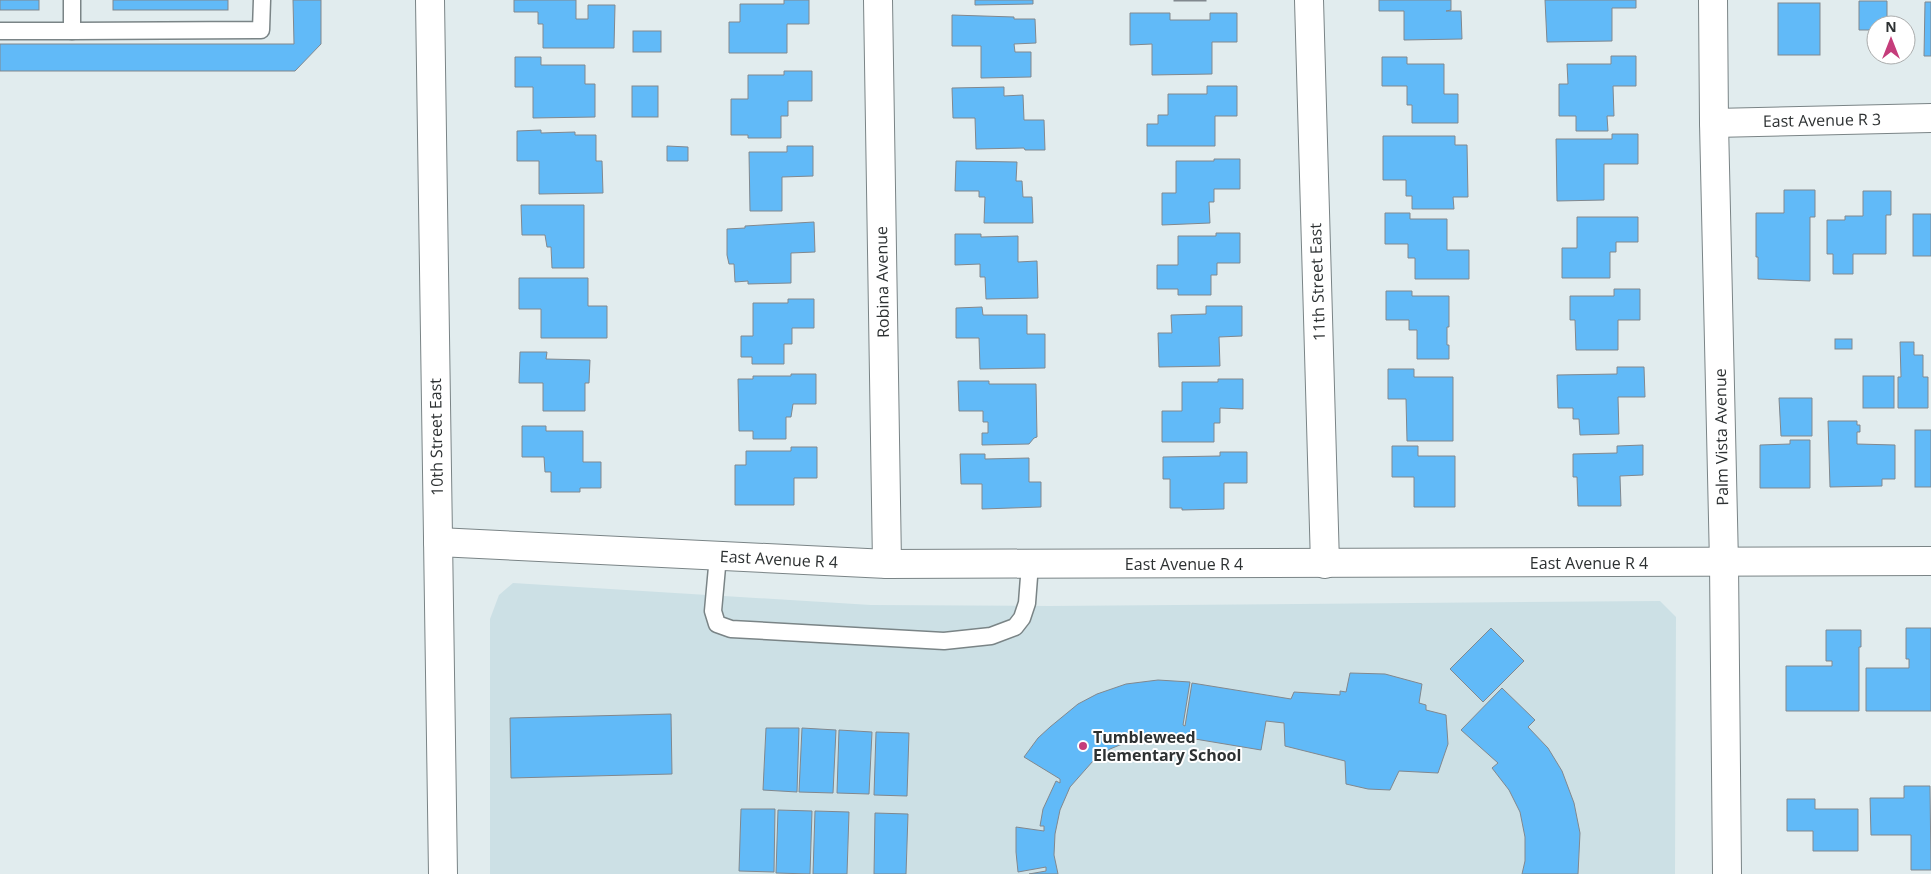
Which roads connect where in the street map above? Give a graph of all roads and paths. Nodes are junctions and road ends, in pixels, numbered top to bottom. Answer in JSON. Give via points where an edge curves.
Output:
{"nodes":[{"id":1,"x":72,"y":0,"type":"edge"},
{"id":2,"x":262,"y":0,"type":"edge"},
{"id":3,"x":430,"y":0,"type":"edge"},
{"id":4,"x":878,"y":0,"type":"edge"},
{"id":5,"x":1309,"y":0,"type":"edge"},
{"id":6,"x":1713,"y":0,"type":"edge"},
{"id":7,"x":0,"y":31,"type":"edge"},
{"id":8,"x":72,"y":31,"type":"junction"},
{"id":9,"x":1931,"y":118,"type":"edge"},
{"id":10,"x":1714,"y":122,"type":"junction"},
{"id":11,"x":438,"y":542,"type":"junction"},
{"id":12,"x":718,"y":556,"type":"junction"},
{"id":13,"x":1931,"y":561,"type":"edge"},
{"id":14,"x":1724,"y":563,"type":"junction"},
{"id":15,"x":887,"y":564,"type":"junction"},
{"id":16,"x":1030,"y":564,"type":"junction"},
{"id":17,"x":1325,"y":564,"type":"junction"},
{"id":18,"x":443,"y":874,"type":"edge"},
{"id":19,"x":1727,"y":874,"type":"edge"}],
"edges":[{"from":1,"to":8,"type":"lane"},
{"from":2,"to":8,"type":"lane","via":[[261,30]]},
{"from":3,"to":11,"type":"street","name":"10th Street East"},
{"from":4,"to":15,"type":"street","name":"Robina Avenue"},
{"from":5,"to":17,"type":"street","name":"11th Street East"},
{"from":6,"to":10,"type":"street","name":"Palm Vista Avenue"},
{"from":7,"to":8,"type":"lane"},
{"from":9,"to":10,"type":"street","name":"East Avenue R 3"},
{"from":10,"to":14,"type":"street","name":"Palm Vista Avenue"},
{"from":11,"to":12,"type":"street","name":"East Avenue R 4"},
{"from":11,"to":18,"type":"street","name":"10th Street East"},
{"from":12,"to":15,"type":"street","name":"East Avenue R 4"},
{"from":12,"to":16,"type":"lane","via":[[713,611],[717,624],[731,629],[944,641],[991,636],[1015,627],[1028,603]]},
{"from":13,"to":14,"type":"street","name":"East Avenue R 4"},
{"from":14,"to":17,"type":"street","name":"East Avenue R 4"},
{"from":14,"to":19,"type":"street","name":"Palm Vista Avenue"},
{"from":15,"to":16,"type":"street","name":"East Avenue R 4"},
{"from":16,"to":17,"type":"street","name":"East Avenue R 4"}]}
